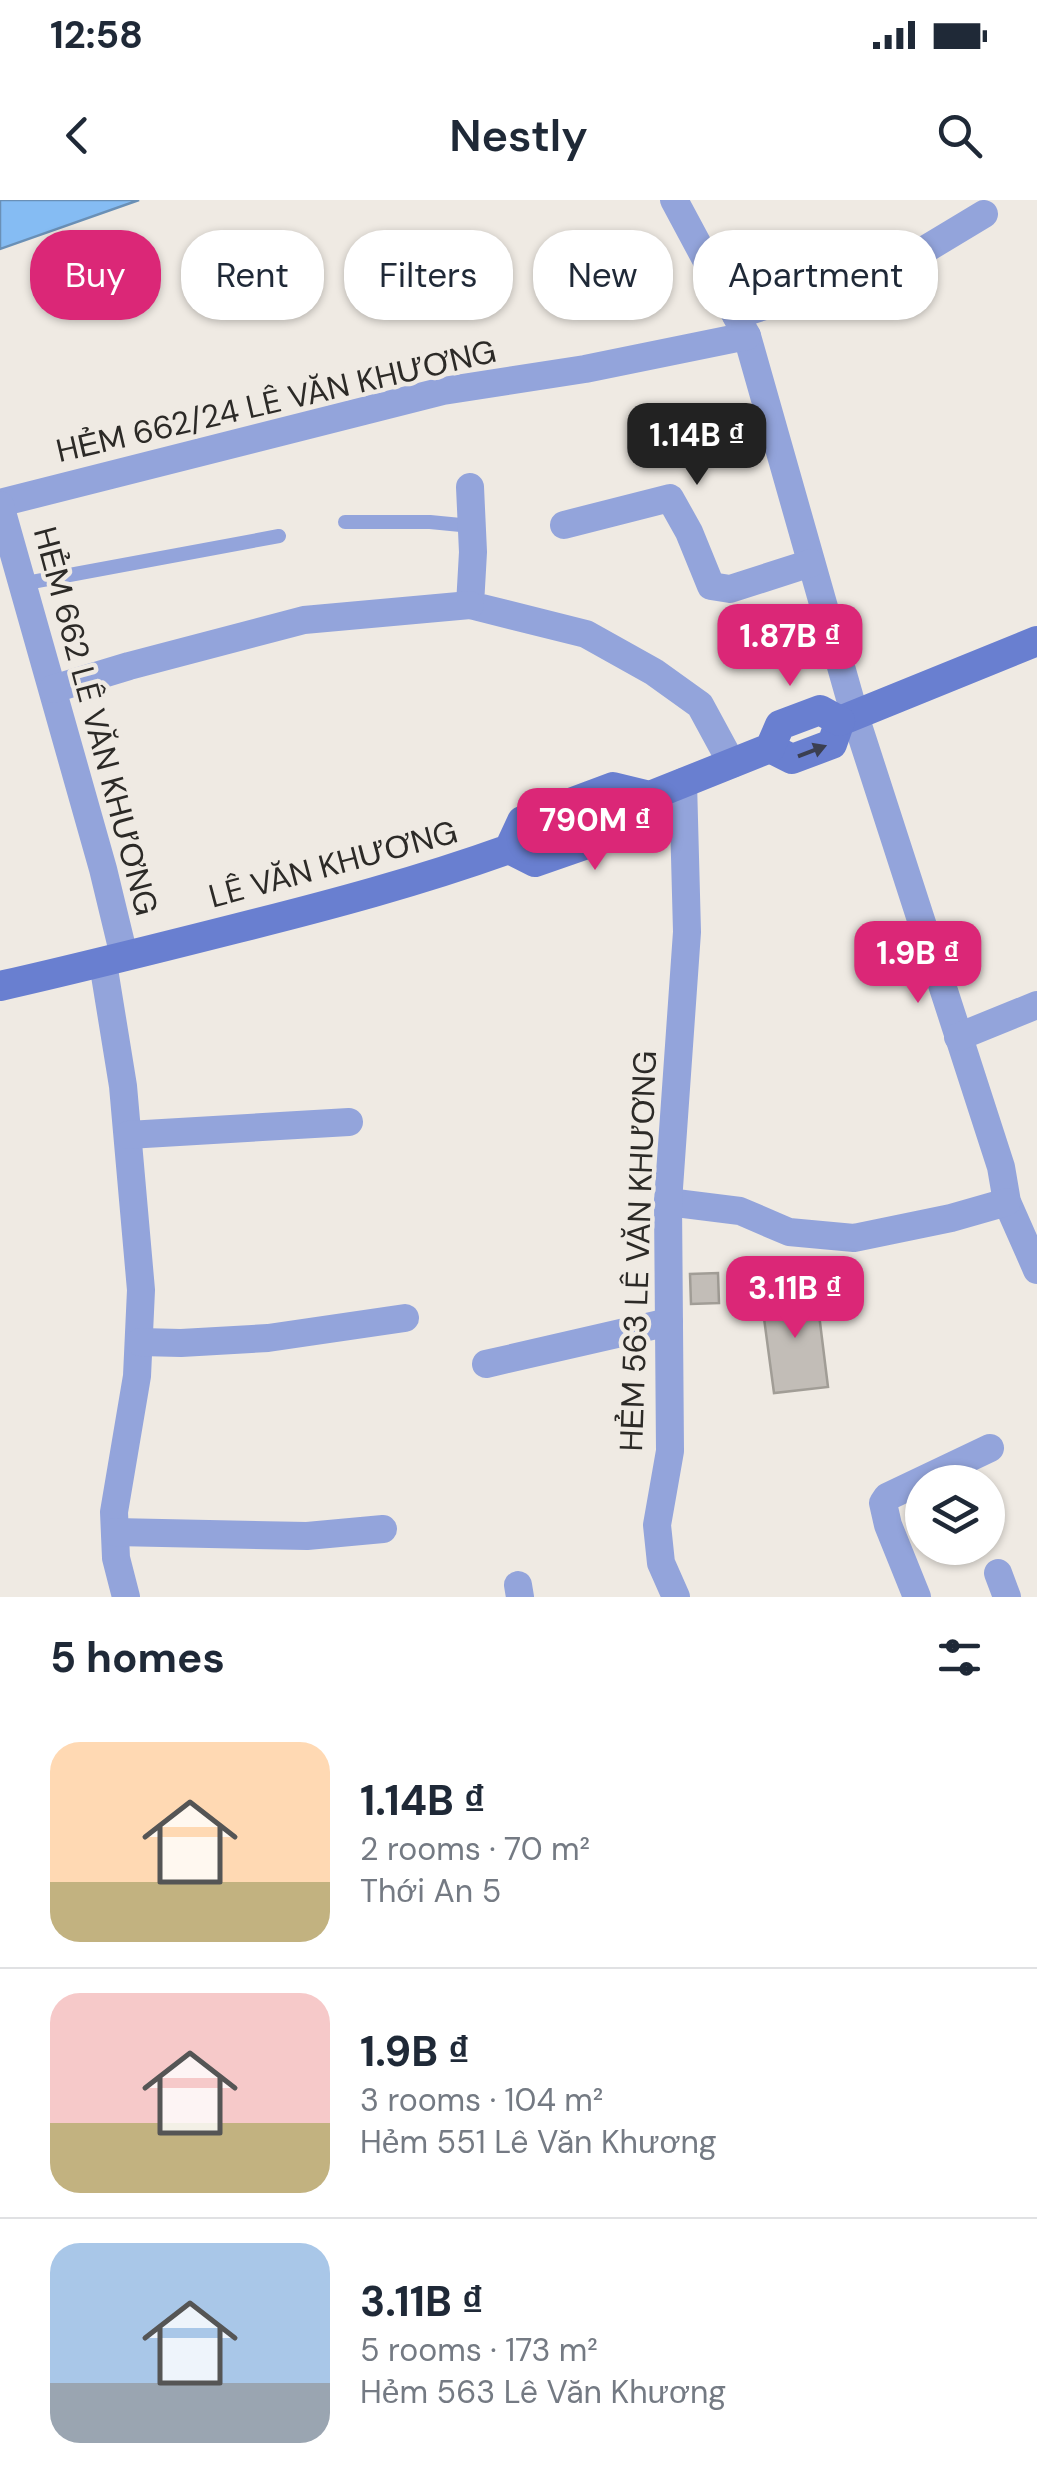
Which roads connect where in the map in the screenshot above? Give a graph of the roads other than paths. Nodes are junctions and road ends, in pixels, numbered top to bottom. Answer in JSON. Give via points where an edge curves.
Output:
{"nodes":[{"id":1,"x":674,"y":200,"type":"edge"},
{"id":2,"x":984,"y":214,"type":"dead end"},
{"id":3,"x":741,"y":326,"type":"junction"},
{"id":4,"x":470,"y":487,"type":"dead end"},
{"id":5,"x":0,"y":504,"type":"edge"},
{"id":6,"x":345,"y":522,"type":"dead end"},
{"id":7,"x":564,"y":525,"type":"dead end"},
{"id":8,"x":471,"y":526,"type":"junction"},
{"id":9,"x":279,"y":536,"type":"dead end"},
{"id":10,"x":810,"y":563,"type":"junction"},
{"id":11,"x":21,"y":584,"type":"junction"},
{"id":12,"x":470,"y":605,"type":"junction"},
{"id":13,"x":1037,"y":641,"type":"edge"},
{"id":14,"x":52,"y":690,"type":"junction"},
{"id":15,"x":847,"y":718,"type":"junction"},
{"id":16,"x":732,"y":764,"type":"junction"},
{"id":17,"x":683,"y":782,"type":"junction"},
{"id":18,"x":650,"y":796,"type":"junction"},
{"id":19,"x":510,"y":850,"type":"junction"},
{"id":20,"x":114,"y":960,"type":"junction"},
{"id":21,"x":0,"y":986,"type":"edge"},
{"id":22,"x":1037,"y":1006,"type":"edge"},
{"id":23,"x":958,"y":1037,"type":"junction"},
{"id":24,"x":348,"y":1122,"type":"dead end"},
{"id":25,"x":128,"y":1134,"type":"junction"},
{"id":26,"x":668,"y":1202,"type":"junction"},
{"id":27,"x":1007,"y":1202,"type":"junction"},
{"id":28,"x":1037,"y":1270,"type":"edge"},
{"id":29,"x":405,"y":1318,"type":"dead end"},
{"id":30,"x":669,"y":1322,"type":"junction"},
{"id":31,"x":140,"y":1342,"type":"junction"},
{"id":32,"x":486,"y":1364,"type":"dead end"},
{"id":33,"x":990,"y":1448,"type":"dead end"},
{"id":34,"x":384,"y":1528,"type":"dead end"},
{"id":35,"x":115,"y":1532,"type":"junction"},
{"id":36,"x":126,"y":1597,"type":"edge"},
{"id":37,"x":676,"y":1597,"type":"edge"},
{"id":38,"x":917,"y":1597,"type":"edge"}],
"edges":[{"from":1,"to":3,"type":"street"},
{"from":2,"to":3,"type":"street","name":"HẺM 662/24 LÊ VĂN KHƯƠNG","via":[[901,264]]},
{"from":3,"to":5,"type":"street","name":"HẺM 662/24 LÊ VĂN KHƯƠNG","via":[[585,369],[443,391]]},
{"from":3,"to":10,"type":"street"},
{"from":4,"to":8,"type":"street"},
{"from":5,"to":11,"type":"street","name":"HẺM 662 LÊ VĂN KHƯƠNG"},
{"from":6,"to":8,"type":"lane"},
{"from":7,"to":10,"type":"street","via":[[670,498],[711,586],[730,589]]},
{"from":8,"to":12,"type":"street"},
{"from":9,"to":11,"type":"lane"},
{"from":10,"to":15,"type":"street"},
{"from":11,"to":14,"type":"street","name":"HẺM 662 LÊ VĂN KHƯƠNG"},
{"from":12,"to":14,"type":"street","via":[[304,620]]},
{"from":12,"to":16,"type":"street","via":[[586,634],[654,672],[700,705]]},
{"from":13,"to":15,"type":"main road"},
{"from":14,"to":20,"type":"street","name":"HẺM 662 LÊ VĂN KHƯƠNG","via":[[104,869]]},
{"from":15,"to":16,"type":"main road","name":"LÊ VĂN KHƯƠNG","via":[[832,744],[792,759],[770,748]]},
{"from":15,"to":23,"type":"street"},
{"from":16,"to":17,"type":"main road","name":"LÊ VĂN KHƯƠNG"},
{"from":17,"to":18,"type":"main road","name":"LÊ VĂN KHƯƠNG"},
{"from":17,"to":26,"type":"street","name":"HẺM 563 LÊ VĂN KHƯƠNG","via":[[687,932]]},
{"from":18,"to":19,"type":"main road","name":"LÊ VĂN KHƯƠNG","via":[[613,787],[522,821]]},
{"from":18,"to":19,"type":"main road","via":[[630,829],[534,862]]},
{"from":19,"to":20,"type":"main road","name":"LÊ VĂN KHƯƠNG","via":[[389,890]]},
{"from":20,"to":21,"type":"main road","name":"LÊ VĂN KHƯƠNG"},
{"from":20,"to":25,"type":"street","name":"HẺM 662 LÊ VĂN KHƯƠNG"},
{"from":22,"to":23,"type":"street"},
{"from":23,"to":27,"type":"street"},
{"from":24,"to":25,"type":"street"},
{"from":25,"to":31,"type":"street","name":"HẺM 662 LÊ VĂN KHƯƠNG"},
{"from":26,"to":27,"type":"street","via":[[740,1211],[789,1232],[854,1238]]},
{"from":26,"to":30,"type":"street","name":"HẺM 563 LÊ VĂN KHƯƠNG"},
{"from":27,"to":28,"type":"street"},
{"from":29,"to":31,"type":"street","via":[[268,1338]]},
{"from":30,"to":32,"type":"street"},
{"from":30,"to":37,"type":"street","name":"HẺM 563 LÊ VĂN KHƯƠNG","via":[[670,1451],[657,1524],[660,1563]]},
{"from":31,"to":35,"type":"street","name":"HẺM 662 LÊ VĂN KHƯƠNG"},
{"from":33,"to":38,"type":"street","via":[[883,1503]]},
{"from":34,"to":35,"type":"street","via":[[307,1536]]},
{"from":35,"to":36,"type":"street","name":"HẺM 662 LÊ VĂN KHƯƠNG"}]}
